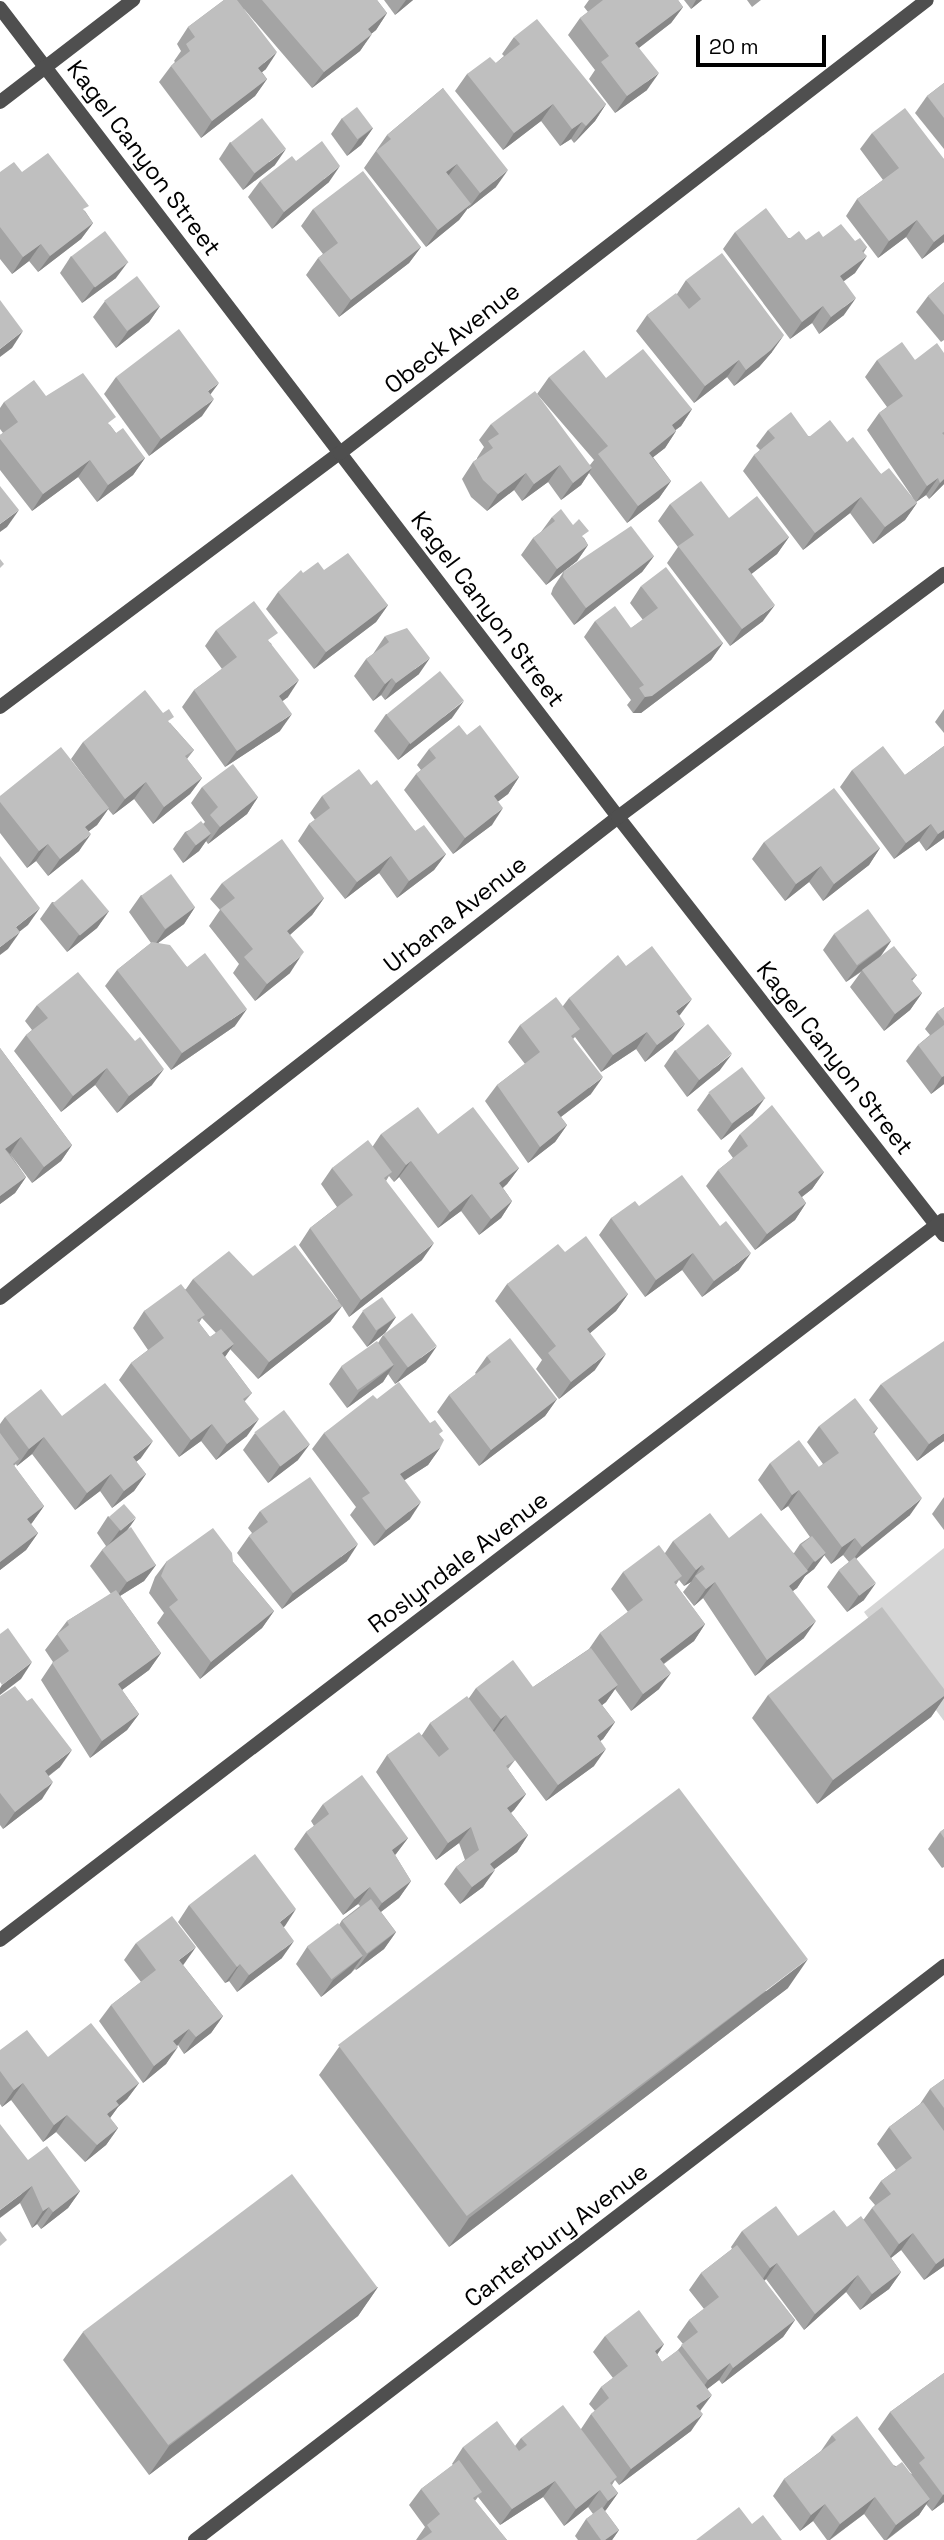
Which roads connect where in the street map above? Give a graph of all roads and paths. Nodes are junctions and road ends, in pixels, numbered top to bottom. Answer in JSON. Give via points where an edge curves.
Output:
{"nodes":[{"id":1,"x":133,"y":0,"type":"edge"},
{"id":2,"x":928,"y":0,"type":"edge"},
{"id":3,"x":0,"y":8,"type":"edge"},
{"id":4,"x":46,"y":68,"type":"junction"},
{"id":5,"x":0,"y":102,"type":"edge"},
{"id":6,"x":340,"y":453,"type":"junction"},
{"id":7,"x":944,"y":574,"type":"edge"},
{"id":8,"x":0,"y":708,"type":"edge"},
{"id":9,"x":618,"y":817,"type":"junction"},
{"id":10,"x":942,"y":1227,"type":"edge"},
{"id":11,"x":0,"y":1298,"type":"edge"},
{"id":12,"x":0,"y":1940,"type":"edge"},
{"id":13,"x":944,"y":1966,"type":"edge"},
{"id":14,"x":195,"y":2540,"type":"edge"}],
"edges":[{"from":1,"to":4,"type":"street"},
{"from":2,"to":6,"type":"street","name":"Obeck Avenue"},
{"from":3,"to":4,"type":"street","name":"Kagel Canyon Street"},
{"from":4,"to":5,"type":"street"},
{"from":4,"to":6,"type":"street","name":"Kagel Canyon Street"},
{"from":6,"to":8,"type":"street","name":"Obeck Avenue"},
{"from":6,"to":9,"type":"street","name":"Kagel Canyon Street"},
{"from":7,"to":9,"type":"street","name":"Urbana Avenue"},
{"from":9,"to":10,"type":"street","name":"Kagel Canyon Street"},
{"from":9,"to":11,"type":"street","name":"Urbana Avenue"},
{"from":10,"to":12,"type":"street","name":"Roslyndale Avenue"},
{"from":13,"to":14,"type":"street","name":"Canterbury Avenue"}]}
